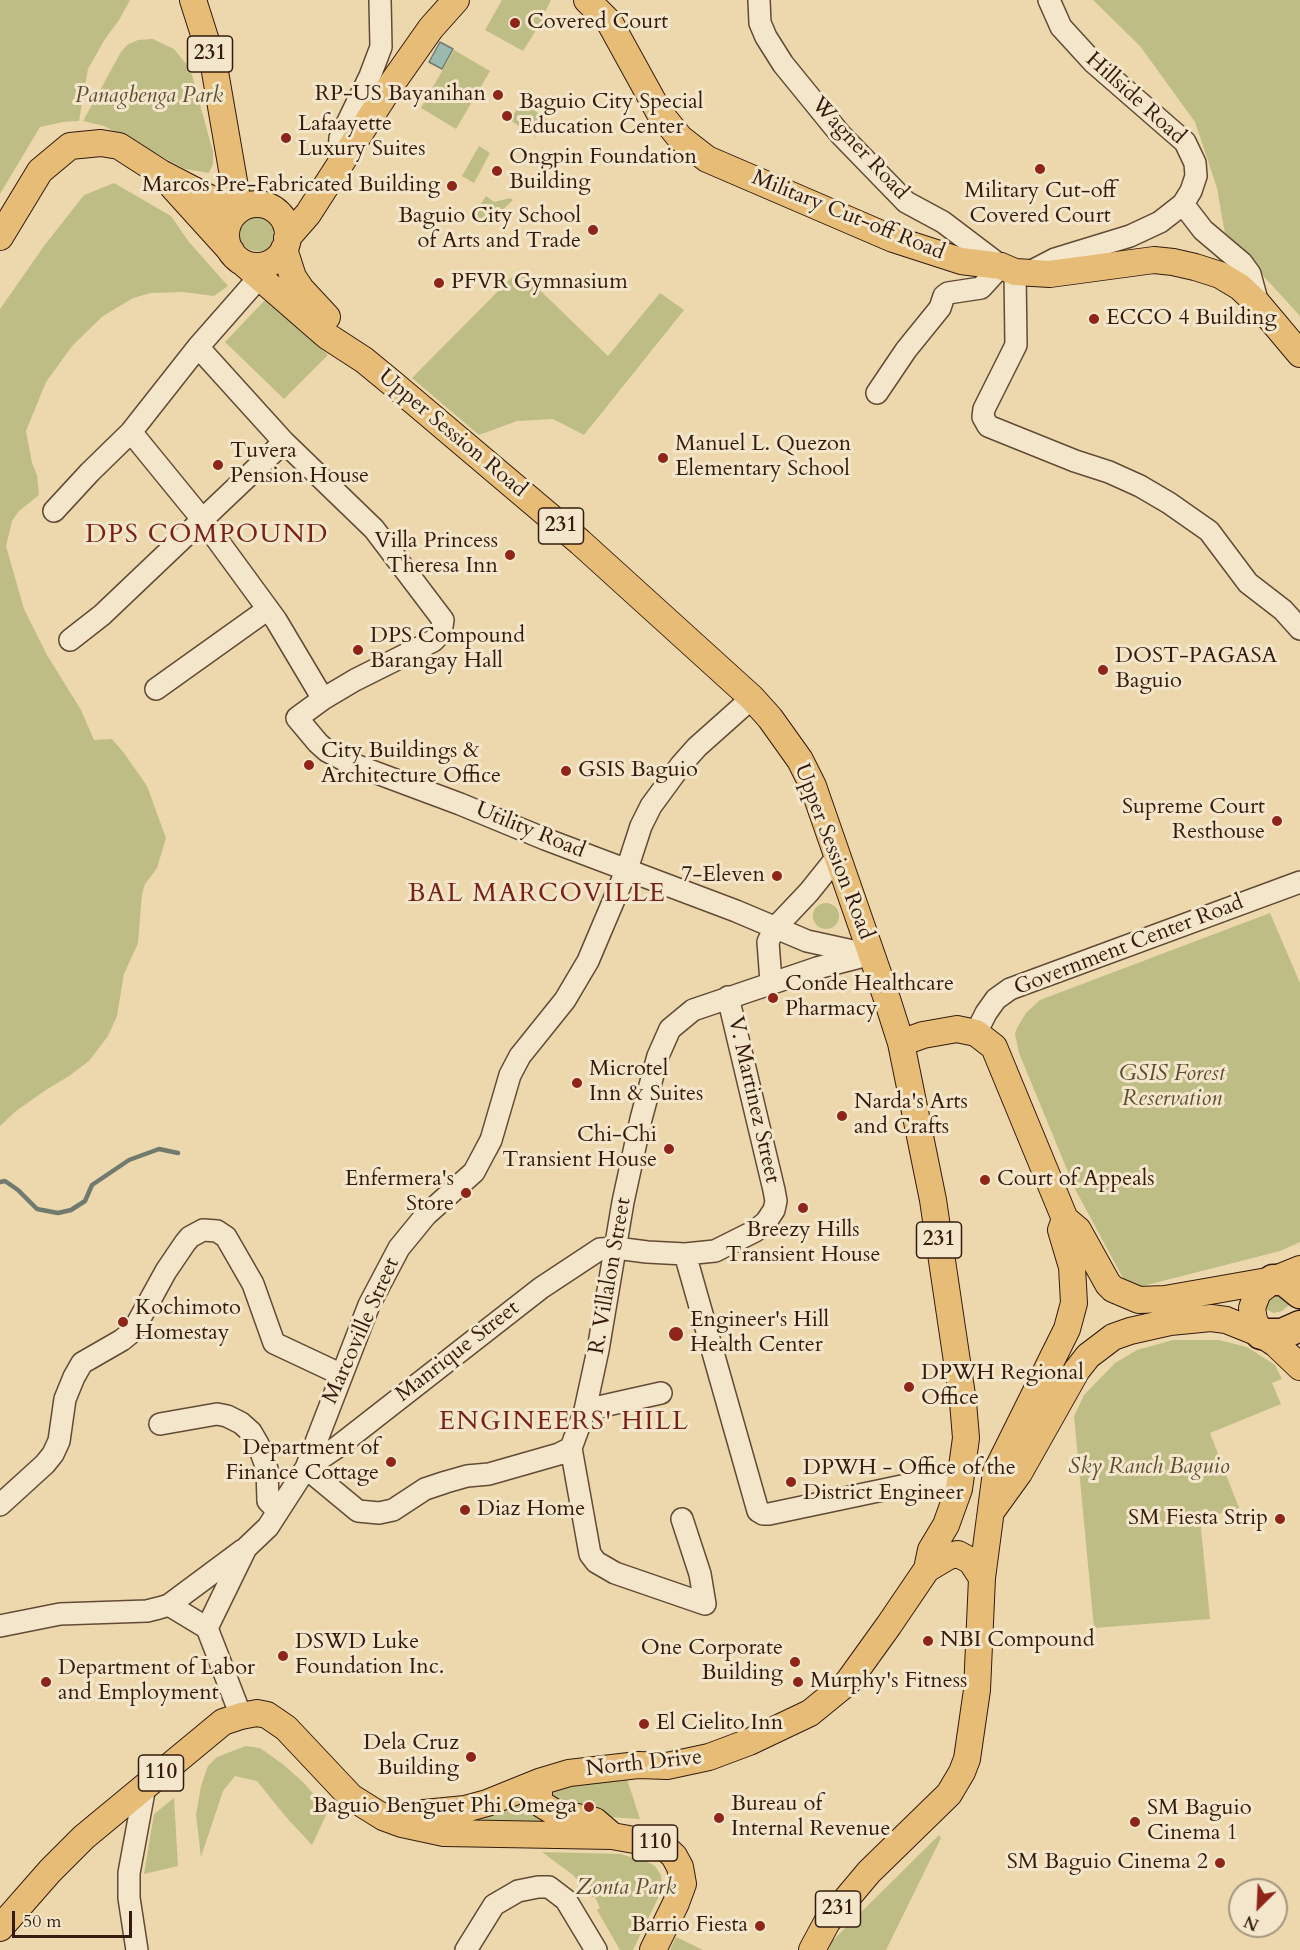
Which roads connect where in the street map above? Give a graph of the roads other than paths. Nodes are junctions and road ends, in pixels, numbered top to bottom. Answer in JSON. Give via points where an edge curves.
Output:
{"nodes":[{"id":1,"x":193,"y":0,"type":"edge"},
{"id":2,"x":380,"y":0,"type":"edge"},
{"id":3,"x":456,"y":0,"type":"edge"},
{"id":4,"x":587,"y":0,"type":"edge"},
{"id":5,"x":759,"y":0,"type":"edge"},
{"id":6,"x":1049,"y":0,"type":"edge"},
{"id":7,"x":343,"y":161,"type":"junction"},
{"id":8,"x":161,"y":173,"type":"junction"},
{"id":9,"x":328,"y":182,"type":"junction"},
{"id":10,"x":1183,"y":204,"type":"junction"},
{"id":11,"x":251,"y":209,"type":"junction"},
{"id":12,"x":0,"y":237,"type":"edge"},
{"id":13,"x":262,"y":257,"type":"junction"},
{"id":14,"x":1014,"y":270,"type":"junction"},
{"id":15,"x":1257,"y":304,"type":"junction"},
{"id":16,"x":198,"y":347,"type":"junction"},
{"id":17,"x":1300,"y":354,"type":"edge"},
{"id":18,"x":364,"y":360,"type":"junction"},
{"id":19,"x":877,"y":393,"type":"dead end"},
{"id":20,"x":130,"y":432,"type":"junction"},
{"id":21,"x":284,"y":442,"type":"junction"},
{"id":22,"x":54,"y":511,"type":"dead end"},
{"id":23,"x":202,"y":519,"type":"junction"},
{"id":24,"x":268,"y":609,"type":"junction"},
{"id":25,"x":1300,"y":629,"type":"edge"},
{"id":26,"x":70,"y":640,"type":"dead end"},
{"id":27,"x":156,"y":689,"type":"dead end"},
{"id":28,"x":752,"y":698,"type":"junction"},
{"id":29,"x":323,"y":699,"type":"junction"},
{"id":30,"x":837,"y":856,"type":"junction"},
{"id":31,"x":627,"y":869,"type":"junction"},
{"id":32,"x":1300,"y":882,"type":"edge"},
{"id":33,"x":774,"y":928,"type":"junction"},
{"id":34,"x":871,"y":955,"type":"junction"},
{"id":35,"x":771,"y":982,"type":"junction"},
{"id":36,"x":728,"y":997,"type":"junction"},
{"id":37,"x":976,"y":1033,"type":"junction"},
{"id":38,"x":906,"y":1034,"type":"junction"},
{"id":39,"x":1065,"y":1219,"type":"junction"},
{"id":40,"x":616,"y":1248,"type":"junction"},
{"id":41,"x":684,"y":1254,"type":"junction"},
{"id":42,"x":1287,"y":1275,"type":"edge"},
{"id":43,"x":1300,"y":1293,"type":"edge"},
{"id":44,"x":1124,"y":1295,"type":"junction"},
{"id":45,"x":1300,"y":1326,"type":"edge"},
{"id":46,"x":1066,"y":1329,"type":"junction"},
{"id":47,"x":1130,"y":1331,"type":"junction"},
{"id":48,"x":1261,"y":1334,"type":"junction"},
{"id":49,"x":1105,"y":1341,"type":"junction"},
{"id":50,"x":1300,"y":1368,"type":"edge"},
{"id":51,"x":340,"y":1374,"type":"junction"},
{"id":52,"x":661,"y":1393,"type":"dead end"},
{"id":53,"x":585,"y":1410,"type":"junction"},
{"id":54,"x":160,"y":1424,"type":"dead end"},
{"id":55,"x":966,"y":1438,"type":"junction"},
{"id":56,"x":571,"y":1448,"type":"junction"},
{"id":57,"x":306,"y":1468,"type":"junction"},
{"id":58,"x":1007,"y":1472,"type":"junction"},
{"id":59,"x":268,"y":1483,"type":"junction"},
{"id":60,"x":295,"y":1487,"type":"junction"},
{"id":61,"x":959,"y":1489,"type":"junction"},
{"id":62,"x":0,"y":1505,"type":"edge"},
{"id":63,"x":278,"y":1511,"type":"junction"},
{"id":64,"x":682,"y":1519,"type":"dead end"},
{"id":65,"x":246,"y":1548,"type":"junction"},
{"id":66,"x":927,"y":1569,"type":"junction"},
{"id":67,"x":981,"y":1578,"type":"junction"},
{"id":68,"x":194,"y":1587,"type":"junction"},
{"id":69,"x":219,"y":1602,"type":"junction"},
{"id":70,"x":169,"y":1605,"type":"junction"},
{"id":71,"x":0,"y":1626,"type":"edge"},
{"id":72,"x":207,"y":1628,"type":"junction"},
{"id":73,"x":241,"y":1716,"type":"junction"},
{"id":74,"x":539,"y":1782,"type":"junction"},
{"id":75,"x":145,"y":1786,"type":"junction"},
{"id":76,"x":440,"y":1823,"type":"junction"},
{"id":77,"x":612,"y":1836,"type":"junction"},
{"id":78,"x":0,"y":1929,"type":"edge"},
{"id":79,"x":591,"y":1947,"type":"edge"},
{"id":80,"x":137,"y":1950,"type":"edge"},
{"id":81,"x":466,"y":1950,"type":"edge"},
{"id":82,"x":653,"y":1950,"type":"edge"},
{"id":83,"x":812,"y":1950,"type":"edge"}],
"edges":[{"from":1,"to":11,"type":"main road","number":"231"},
{"from":2,"to":7,"type":"street","via":[[381,47],[340,138]]},
{"from":3,"to":7,"type":"main road","via":[[393,82]]},
{"from":4,"to":14,"type":"main road","name":"Military Cut-off Road","via":[[610,23],[659,112],[680,138],[707,159],[921,249]]},
{"from":5,"to":14,"type":"street","name":"Wagner Road","via":[[760,23],[766,37],[840,134],[906,202]]},
{"from":6,"to":10,"type":"street","name":"Hillside Road","via":[[1062,27],[1093,62],[1185,142],[1195,163],[1196,176]]},
{"from":7,"to":9,"type":"main road"},
{"from":8,"to":11,"type":"main road"},
{"from":8,"to":12,"type":"main road","via":[[119,146],[101,142],[69,146],[40,171]]},
{"from":8,"to":13,"type":"main road"},
{"from":9,"to":11,"type":"main road","via":[[296,202]]},
{"from":9,"to":13,"type":"main road","via":[[308,214]]},
{"from":10,"to":14,"type":"street","name":"Hillside Road","via":[[1145,230]]},
{"from":10,"to":15,"type":"street","via":[[1203,230],[1242,263],[1250,274]]},
{"from":11,"to":13,"type":"main road","number":"231","via":[[281,216],[285,224]]},
{"from":11,"to":13,"type":"main road","number":"231","via":[[229,222],[228,244]]},
{"from":13,"to":16,"type":"street"},
{"from":13,"to":18,"type":"main road","name":"Upper Session Road","number":"231","via":[[293,277]]},
{"from":13,"to":18,"type":"main road","name":"Upper Session Road","number":"231","via":[[327,336]]},
{"from":14,"to":15,"type":"main road","name":"Military Cut-off Road","via":[[1050,274],[1154,260],[1173,262],[1220,275]]},
{"from":14,"to":19,"type":"street","via":[[981,288],[944,296],[940,308]]},
{"from":14,"to":25,"type":"street","via":[[1016,345],[984,409],[988,426],[1109,472],[1169,503],[1209,531],[1248,583]]},
{"from":15,"to":17,"type":"main road","name":"Military Cut-off Road"},
{"from":16,"to":20,"type":"street"},
{"from":16,"to":21,"type":"street"},
{"from":18,"to":28,"type":"main road","name":"Upper Session Road","number":"231","via":[[580,542]]},
{"from":20,"to":22,"type":"street"},
{"from":20,"to":23,"type":"street"},
{"from":21,"to":23,"type":"street"},
{"from":21,"to":29,"type":"street","via":[[374,529],[443,620],[441,633],[432,641]]},
{"from":23,"to":24,"type":"street"},
{"from":23,"to":26,"type":"street","via":[[102,615]]},
{"from":24,"to":27,"type":"street"},
{"from":24,"to":29,"type":"street"},
{"from":28,"to":30,"type":"main road","name":"Upper Session Road","number":"231","via":[[800,760]]},
{"from":28,"to":31,"type":"street","name":"Marcoville Street","via":[[697,747],[667,783],[641,826]]},
{"from":29,"to":31,"type":"street","name":"Utility Road","via":[[297,718],[318,743],[339,758]]},
{"from":30,"to":33,"type":"street"},
{"from":30,"to":34,"type":"main road","name":"Upper Session Road","number":"231"},
{"from":31,"to":33,"type":"street","name":"Utility Road"},
{"from":31,"to":51,"type":"street","name":"Marcoville Street","via":[[574,987],[514,1068],[491,1140],[474,1172],[426,1215],[399,1248]]},
{"from":32,"to":37,"type":"street","name":"Government Center Road","via":[[1010,989],[996,999]]},
{"from":33,"to":34,"type":"street","name":"Utility Road","via":[[807,941]]},
{"from":33,"to":35,"type":"street","via":[[768,942]]},
{"from":34,"to":35,"type":"street","name":"R. Villalon Street"},
{"from":34,"to":38,"type":"main road","name":"Upper Session Road","number":"231"},
{"from":35,"to":36,"type":"street","name":"R. Villalon Street"},
{"from":36,"to":40,"type":"street","name":"R. Villalon Street","via":[[693,1010],[666,1037],[641,1119]]},
{"from":36,"to":41,"type":"street","name":"V. Martinez Street","via":[[776,1201],[766,1222],[754,1231],[715,1251]]},
{"from":37,"to":38,"type":"main road","via":[[957,1029]]},
{"from":37,"to":39,"type":"main road","via":[[994,1047]]},
{"from":38,"to":55,"type":"main road","name":"Upper Session Road","number":"231"},
{"from":39,"to":44,"type":"main road","via":[[1078,1230],[1108,1284]]},
{"from":39,"to":46,"type":"main road","via":[[1061,1230],[1072,1267],[1074,1303]]},
{"from":40,"to":41,"type":"street","name":"V. Martinez Street"},
{"from":40,"to":53,"type":"street","name":"R. Villalon Street"},
{"from":40,"to":57,"type":"street","name":"Manrique Street","via":[[600,1249],[541,1288]]},
{"from":41,"to":61,"type":"street","via":[[758,1511],[770,1514],[916,1483]]},
{"from":42,"to":43,"type":"highway","via":[[1284,1280]]},
{"from":42,"to":44,"type":"main road","via":[[1165,1299],[1139,1300]]},
{"from":42,"to":48,"type":"main road","via":[[1258,1292],[1254,1299],[1254,1320]]},
{"from":44,"to":47,"type":"main road"},
{"from":45,"to":48,"type":"highway","via":[[1282,1334]]},
{"from":46,"to":49,"type":"main road"},
{"from":46,"to":58,"type":"main road"},
{"from":47,"to":48,"type":"main road","via":[[1211,1318]]},
{"from":47,"to":49,"type":"main road"},
{"from":48,"to":50,"type":"main road"},
{"from":49,"to":58,"type":"main road","via":[[1077,1370]]},
{"from":51,"to":57,"type":"street","name":"Marcoville Street"},
{"from":51,"to":62,"type":"street","via":[[274,1343],[253,1284],[226,1238],[217,1231],[203,1230],[185,1243],[133,1330],[82,1363],[65,1399],[59,1441],[53,1454]]},
{"from":52,"to":53,"type":"street"},
{"from":53,"to":56,"type":"street","name":"R. Villalon Street"},
{"from":54,"to":59,"type":"street","via":[[217,1414],[237,1420],[258,1444]]},
{"from":55,"to":58,"type":"main road","via":[[979,1461]]},
{"from":55,"to":61,"type":"main road","name":"Upper Session Road","number":"231"},
{"from":56,"to":57,"type":"street","via":[[425,1489],[393,1510],[379,1513],[358,1511]]},
{"from":56,"to":64,"type":"street","via":[[590,1554],[596,1562],[615,1573],[705,1604],[700,1574]]},
{"from":57,"to":60,"type":"street","name":"Marcoville Street"},
{"from":58,"to":67,"type":"main road","number":"231","via":[[989,1514]]},
{"from":59,"to":60,"type":"street"},
{"from":59,"to":63,"type":"street","via":[[268,1501]]},
{"from":60,"to":63,"type":"street","name":"Marcoville Street"},
{"from":61,"to":66,"type":"main road","name":"North Drive"},
{"from":63,"to":65,"type":"street","name":"Marcoville Street"},
{"from":65,"to":68,"type":"street"},
{"from":65,"to":69,"type":"street","name":"Marcoville Street"},
{"from":66,"to":67,"type":"main road","via":[[958,1554],[971,1561]]},
{"from":66,"to":74,"type":"main road","name":"North Drive","via":[[848,1682],[810,1713],[709,1757],[667,1766],[638,1764],[585,1770]]},
{"from":67,"to":83,"type":"main road","number":"231","via":[[977,1690],[962,1772],[938,1806],[869,1872],[827,1922]]},
{"from":68,"to":69,"type":"street","via":[[214,1595]]},
{"from":68,"to":70,"type":"street"},
{"from":69,"to":72,"type":"street","name":"Marcoville Street"},
{"from":70,"to":71,"type":"street","via":[[147,1611],[60,1614]]},
{"from":70,"to":72,"type":"street"},
{"from":72,"to":73,"type":"street"},
{"from":73,"to":75,"type":"main road","number":"110","via":[[223,1722]]},
{"from":73,"to":76,"type":"main road","number":"110","via":[[257,1713],[278,1721],[351,1797],[383,1817],[415,1827]]},
{"from":74,"to":76,"type":"main road","name":"North Drive","via":[[465,1809]]},
{"from":74,"to":77,"type":"main road","via":[[541,1804],[554,1812],[595,1821]]},
{"from":75,"to":78,"type":"main road","number":"110","via":[[50,1870]]},
{"from":75,"to":80,"type":"street","via":[[129,1873]]},
{"from":76,"to":77,"type":"main road","number":"110"},
{"from":77,"to":82,"type":"main road","number":"110","via":[[662,1845],[680,1867],[683,1884]]},
{"from":79,"to":81,"type":"street","via":[[566,1900],[549,1887],[538,1887],[518,1891],[494,1905]]}]}
